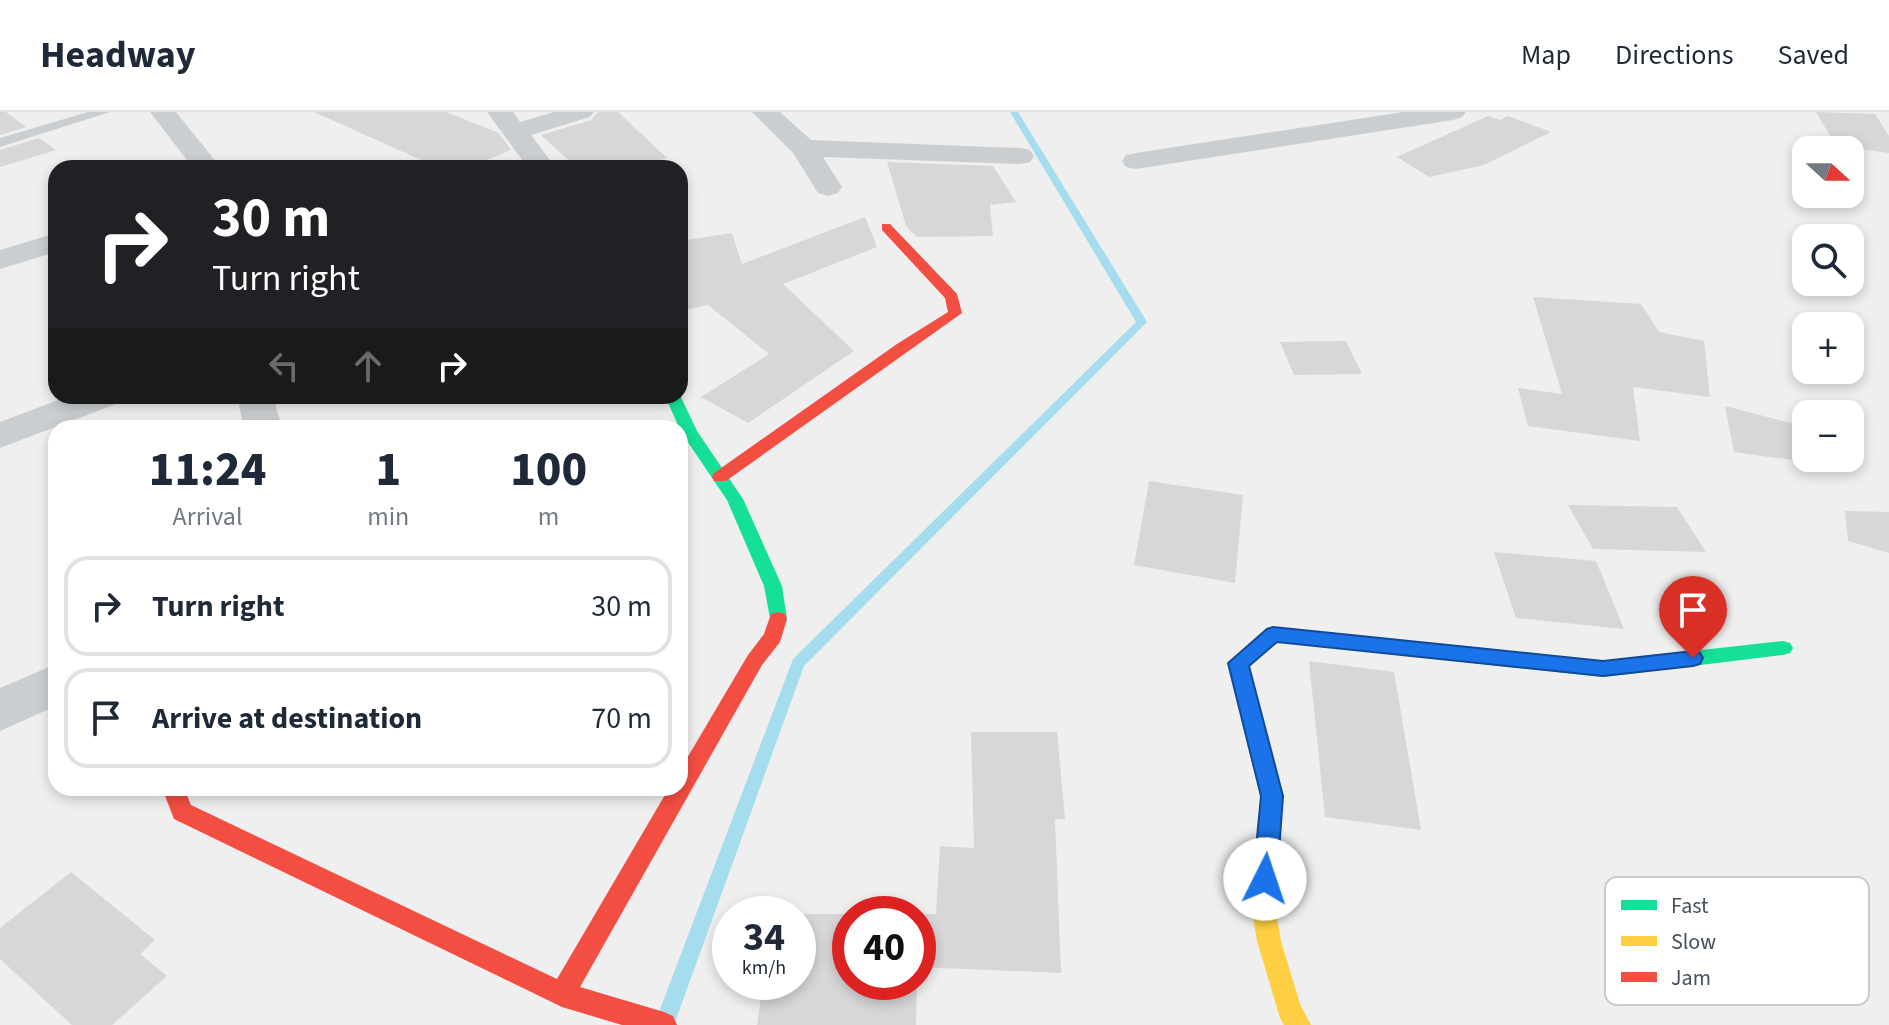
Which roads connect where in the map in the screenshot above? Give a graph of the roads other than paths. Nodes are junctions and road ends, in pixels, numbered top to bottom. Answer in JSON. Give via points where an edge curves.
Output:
{"nodes":[{"id":1,"x":103,"y":112,"type":"edge"},
{"id":2,"x":163,"y":112,"type":"edge"},
{"id":3,"x":581,"y":112,"type":"edge"},
{"id":4,"x":765,"y":112,"type":"edge"},
{"id":5,"x":1453,"y":112,"type":"edge"},
{"id":6,"x":507,"y":122,"type":"edge"},
{"id":7,"x":0,"y":143,"type":"edge"},
{"id":8,"x":804,"y":148,"type":"junction"},
{"id":9,"x":1020,"y":156,"type":"dead end"},
{"id":10,"x":201,"y":160,"type":"edge"},
{"id":11,"x":536,"y":160,"type":"edge"},
{"id":12,"x":1136,"y":161,"type":"dead end"},
{"id":13,"x":828,"y":187,"type":"dead end"},
{"id":14,"x":886,"y":227,"type":"dead end"},
{"id":15,"x":48,"y":245,"type":"edge"},
{"id":16,"x":0,"y":260,"type":"edge"},
{"id":17,"x":82,"y":404,"type":"edge"},
{"id":18,"x":688,"y":430,"type":"edge"},
{"id":19,"x":0,"y":436,"type":"edge"},
{"id":20,"x":720,"y":477,"type":"junction"},
{"id":21,"x":1783,"y":648,"type":"dead end"},
{"id":22,"x":48,"y":687,"type":"edge"},
{"id":23,"x":0,"y":711,"type":"edge"},
{"id":24,"x":688,"y":774,"type":"edge"},
{"id":25,"x":176,"y":796,"type":"edge"},
{"id":26,"x":675,"y":796,"type":"edge"},
{"id":27,"x":562,"y":994,"type":"junction"},
{"id":28,"x":664,"y":1025,"type":"edge"},
{"id":29,"x":1298,"y":1025,"type":"edge"}],
"edges":[{"from":1,"to":7,"type":"lane"},
{"from":2,"to":10,"type":"street"},
{"from":3,"to":6,"type":"street"},
{"from":4,"to":8,"type":"street"},
{"from":5,"to":12,"type":"street"},
{"from":6,"to":11,"type":"street"},
{"from":8,"to":9,"type":"street"},
{"from":8,"to":13,"type":"street"},
{"from":14,"to":20,"type":"street","via":[[952,297],[955,313]]},
{"from":15,"to":16,"type":"street"},
{"from":17,"to":19,"type":"street"},
{"from":18,"to":20,"type":"street"},
{"from":20,"to":24,"type":"street","via":[[773,586],[779,616],[773,637]]},
{"from":21,"to":29,"type":"street","via":[[1603,669],[1273,634],[1238,663],[1272,796],[1263,906],[1289,1009]]},
{"from":22,"to":23,"type":"street"},
{"from":25,"to":27,"type":"street","via":[[182,812]]},
{"from":26,"to":27,"type":"street"},
{"from":27,"to":28,"type":"street"}]}
